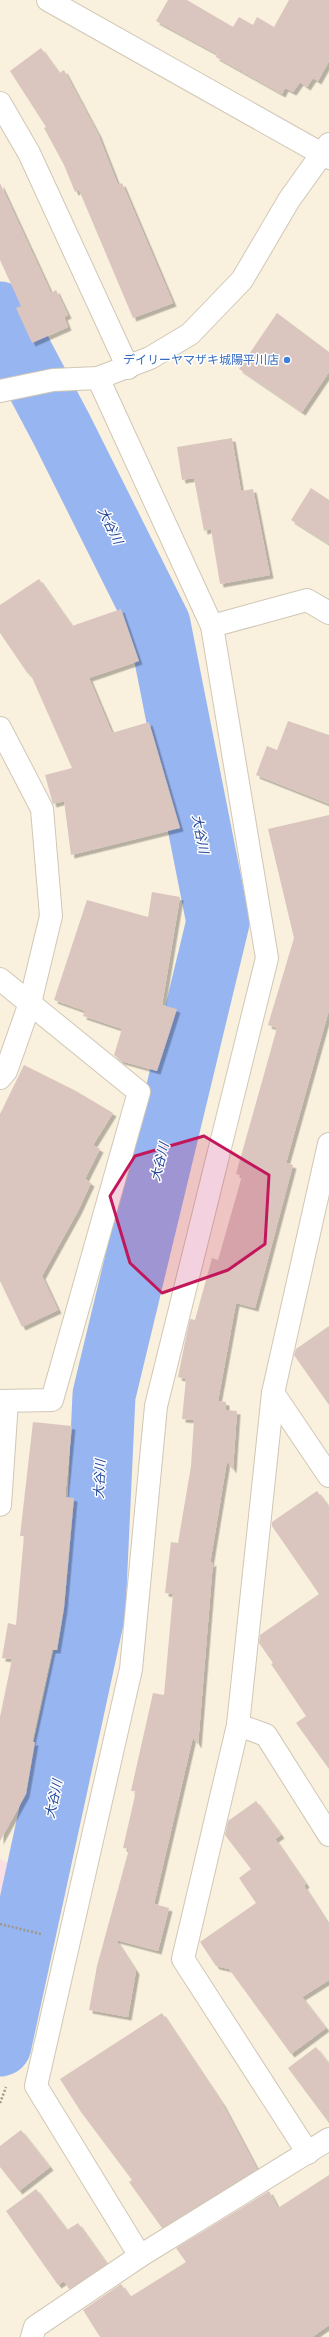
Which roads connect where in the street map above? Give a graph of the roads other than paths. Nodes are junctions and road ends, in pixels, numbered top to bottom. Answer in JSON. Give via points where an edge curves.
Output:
{"nodes":[{"id":1,"x":48,"y":0,"type":"edge"},
{"id":2,"x":0,"y":103,"type":"edge"},
{"id":3,"x":327,"y":153,"type":"edge"},
{"id":4,"x":128,"y":368,"type":"junction"},
{"id":5,"x":98,"y":378,"type":"junction"},
{"id":6,"x":9,"y":388,"type":"edge"},
{"id":7,"x":329,"y":613,"type":"edge"},
{"id":8,"x":212,"y":626,"type":"junction"},
{"id":9,"x":0,"y":728,"type":"edge"},
{"id":10,"x":0,"y":980,"type":"edge"},
{"id":11,"x":30,"y":1003,"type":"junction"},
{"id":12,"x":0,"y":1078,"type":"edge"},
{"id":13,"x":329,"y":1144,"type":"edge"},
{"id":14,"x":273,"y":1393,"type":"junction"},
{"id":15,"x":3,"y":1401,"type":"edge"},
{"id":16,"x":329,"y":1476,"type":"edge"},
{"id":17,"x":0,"y":1505,"type":"edge"},
{"id":18,"x":238,"y":1725,"type":"junction"},
{"id":19,"x":329,"y":1836,"type":"edge"},
{"id":20,"x":329,"y":2139,"type":"edge"},
{"id":21,"x":308,"y":2153,"type":"junction"},
{"id":22,"x":140,"y":2256,"type":"junction"},
{"id":23,"x":32,"y":2337,"type":"edge"}],
"edges":[{"from":1,"to":3,"type":"street"},
{"from":2,"to":4,"type":"street","via":[[29,152]]},
{"from":3,"to":4,"type":"street","via":[[289,200],[242,280],[190,334]]},
{"from":4,"to":5,"type":"street"},
{"from":5,"to":6,"type":"street","via":[[53,380]]},
{"from":5,"to":8,"type":"street"},
{"from":7,"to":8,"type":"street","via":[[307,600]]},
{"from":8,"to":22,"type":"street","via":[[267,958],[156,1406],[131,1669],[36,2086]]},
{"from":9,"to":11,"type":"street","via":[[42,809],[51,916]]},
{"from":10,"to":11,"type":"street"},
{"from":11,"to":12,"type":"street","via":[[6,1071]]},
{"from":11,"to":15,"type":"street","via":[[139,1092],[52,1400]]},
{"from":13,"to":14,"type":"street"},
{"from":14,"to":16,"type":"street"},
{"from":14,"to":18,"type":"street"},
{"from":15,"to":17,"type":"street"},
{"from":18,"to":19,"type":"street","via":[[266,1736]]},
{"from":18,"to":21,"type":"street","via":[[183,1959]]},
{"from":20,"to":21,"type":"street"},
{"from":21,"to":22,"type":"street"},
{"from":22,"to":23,"type":"street","via":[[35,2327]]}]}
